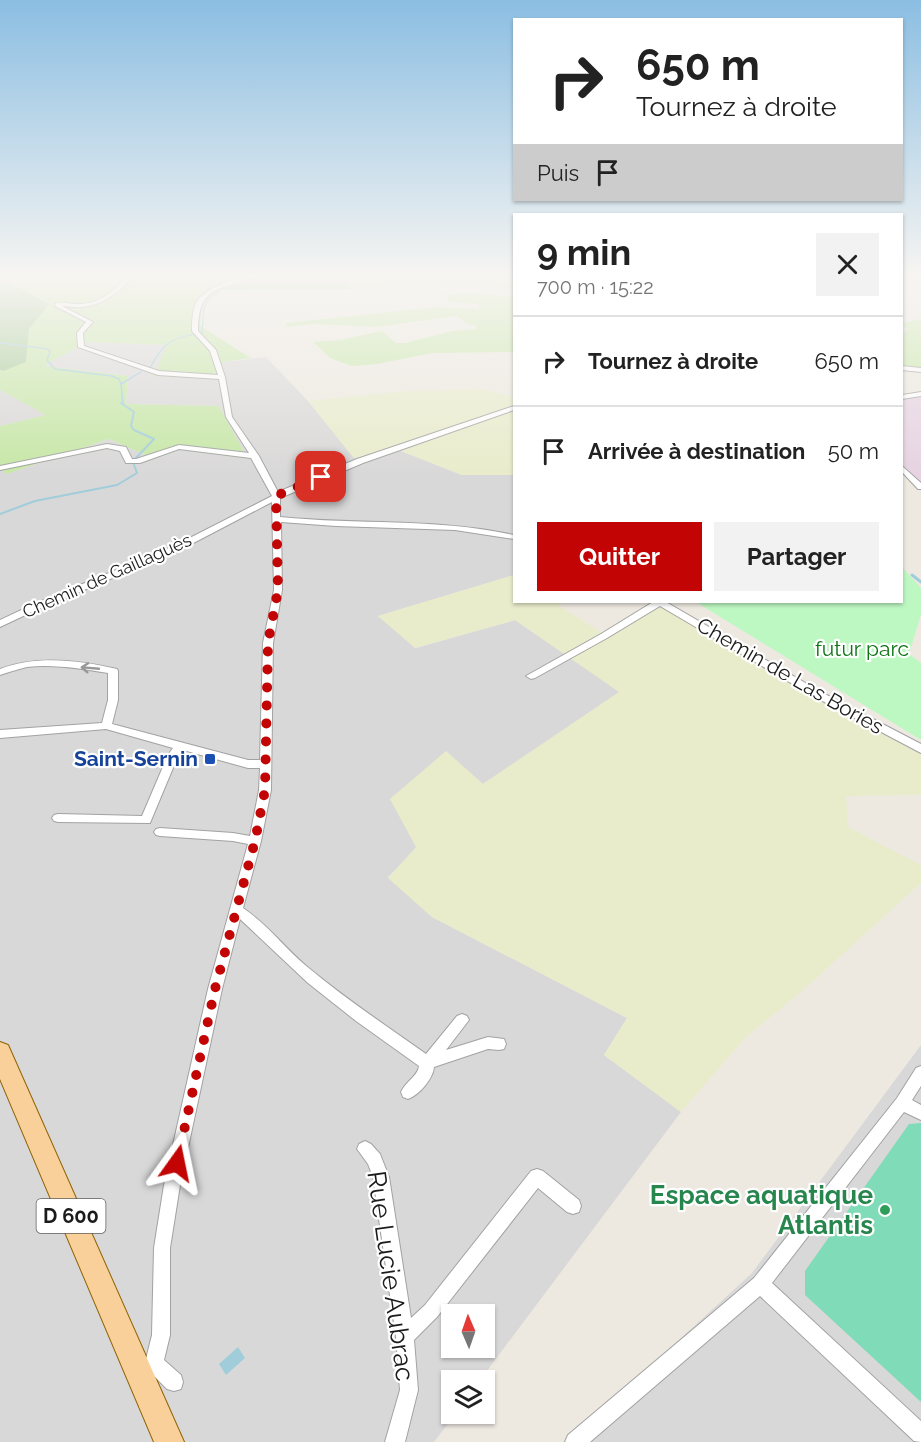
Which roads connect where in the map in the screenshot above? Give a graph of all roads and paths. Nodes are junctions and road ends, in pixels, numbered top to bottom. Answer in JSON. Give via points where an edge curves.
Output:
{"nodes":[{"id":1,"x":81,"y":341,"type":"edge"},
{"id":2,"x":204,"y":341,"type":"edge"},
{"id":3,"x":903,"y":368,"type":"edge"},
{"id":4,"x":921,"y":370,"type":"edge"},
{"id":5,"x":222,"y":377,"type":"junction"},
{"id":6,"x":921,"y":394,"type":"edge"},
{"id":7,"x":903,"y":397,"type":"edge"},
{"id":8,"x":513,"y":408,"type":"edge"},
{"id":9,"x":255,"y":456,"type":"junction"},
{"id":10,"x":0,"y":468,"type":"edge"},
{"id":11,"x":903,"y":469,"type":"edge"},
{"id":12,"x":921,"y":487,"type":"edge"},
{"id":13,"x":276,"y":496,"type":"junction"},
{"id":14,"x":277,"y":519,"type":"junction"},
{"id":15,"x":513,"y":537,"type":"edge"},
{"id":16,"x":658,"y":603,"type":"edge"},
{"id":17,"x":662,"y":603,"type":"edge"},
{"id":18,"x":0,"y":624,"type":"edge"},
{"id":19,"x":0,"y":672,"type":"edge"},
{"id":20,"x":531,"y":676,"type":"dead end"},
{"id":21,"x":106,"y":726,"type":"junction"},
{"id":22,"x":0,"y":734,"type":"edge"},
{"id":23,"x":182,"y":745,"type":"junction"},
{"id":24,"x":921,"y":749,"type":"edge"},
{"id":25,"x":266,"y":764,"type":"junction"},
{"id":26,"x":58,"y":818,"type":"dead end"},
{"id":27,"x":160,"y":832,"type":"dead end"},
{"id":28,"x":255,"y":841,"type":"junction"},
{"id":29,"x":236,"y":910,"type":"junction"},
{"id":30,"x":462,"y":1020,"type":"dead end"},
{"id":31,"x":499,"y":1044,"type":"dead end"},
{"id":32,"x":0,"y":1052,"type":"edge"},
{"id":33,"x":427,"y":1063,"type":"junction"},
{"id":34,"x":921,"y":1073,"type":"edge"},
{"id":35,"x":408,"y":1092,"type":"dead end"},
{"id":36,"x":902,"y":1103,"type":"junction"},
{"id":37,"x":921,"y":1113,"type":"edge"},
{"id":38,"x":365,"y":1149,"type":"dead end"},
{"id":39,"x":573,"y":1206,"type":"dead end"},
{"id":40,"x":760,"y":1284,"type":"junction"},
{"id":41,"x":405,"y":1337,"type":"junction"},
{"id":42,"x":147,"y":1372,"type":"junction"},
{"id":43,"x":174,"y":1382,"type":"dead end"},
{"id":44,"x":921,"y":1434,"type":"edge"},
{"id":45,"x":168,"y":1442,"type":"edge"},
{"id":46,"x":395,"y":1442,"type":"edge"},
{"id":47,"x":575,"y":1442,"type":"edge"}],
"edges":[{"from":1,"to":5,"type":"street","via":[[81,347],[147,369]]},
{"from":2,"to":5,"type":"street","via":[[213,350]]},
{"from":3,"to":4,"type":"street"},
{"from":5,"to":9,"type":"street","via":[[229,417]]},
{"from":6,"to":7,"type":"street"},
{"from":8,"to":13,"type":"street","name":"Chemin de Gaillaguès","via":[[360,461]]},
{"from":9,"to":10,"type":"street","via":[[179,447],[129,461],[123,449],[107,446]]},
{"from":9,"to":13,"type":"street"},
{"from":11,"to":12,"type":"street"},
{"from":13,"to":14,"type":"street"},
{"from":13,"to":18,"type":"street","name":"Chemin de Gaillaguès","via":[[177,548]]},
{"from":14,"to":15,"type":"street","via":[[474,529]]},
{"from":14,"to":25,"type":"street","via":[[278,590],[268,643]]},
{"from":16,"to":20,"type":"street"},
{"from":17,"to":24,"type":"street","name":"Chemin de Las Bories","via":[[817,694]]},
{"from":21,"to":19,"type":"street","one_way":true,"via":[[114,695],[112,671],[34,663]]},
{"from":21,"to":22,"type":"street"},
{"from":21,"to":23,"type":"street"},
{"from":23,"to":25,"type":"street","via":[[248,764]]},
{"from":23,"to":26,"type":"street","via":[[173,755],[146,820]]},
{"from":25,"to":28,"type":"street"},
{"from":27,"to":28,"type":"street"},
{"from":28,"to":29,"type":"street"},
{"from":29,"to":33,"type":"street","via":[[250,918],[297,966]]},
{"from":29,"to":42,"type":"street","via":[[172,1185],[162,1248],[161,1335]]},
{"from":30,"to":33,"type":"street"},
{"from":31,"to":33,"type":"street","via":[[488,1043]]},
{"from":32,"to":42,"type":"main road","number":"D 600"},
{"from":33,"to":35,"type":"street","via":[[426,1073]]},
{"from":34,"to":36,"type":"street"},
{"from":36,"to":37,"type":"street"},
{"from":36,"to":40,"type":"street"},
{"from":38,"to":41,"type":"street","name":"Rue Lucie Aubrac","via":[[381,1177]]},
{"from":39,"to":41,"type":"street","via":[[537,1177],[431,1311]]},
{"from":40,"to":44,"type":"street"},
{"from":40,"to":47,"type":"street"},
{"from":41,"to":46,"type":"street","name":"Rue Lucie Aubrac","via":[[409,1390]]},
{"from":42,"to":43,"type":"street"},
{"from":42,"to":45,"type":"main road","number":"D 600"}]}
